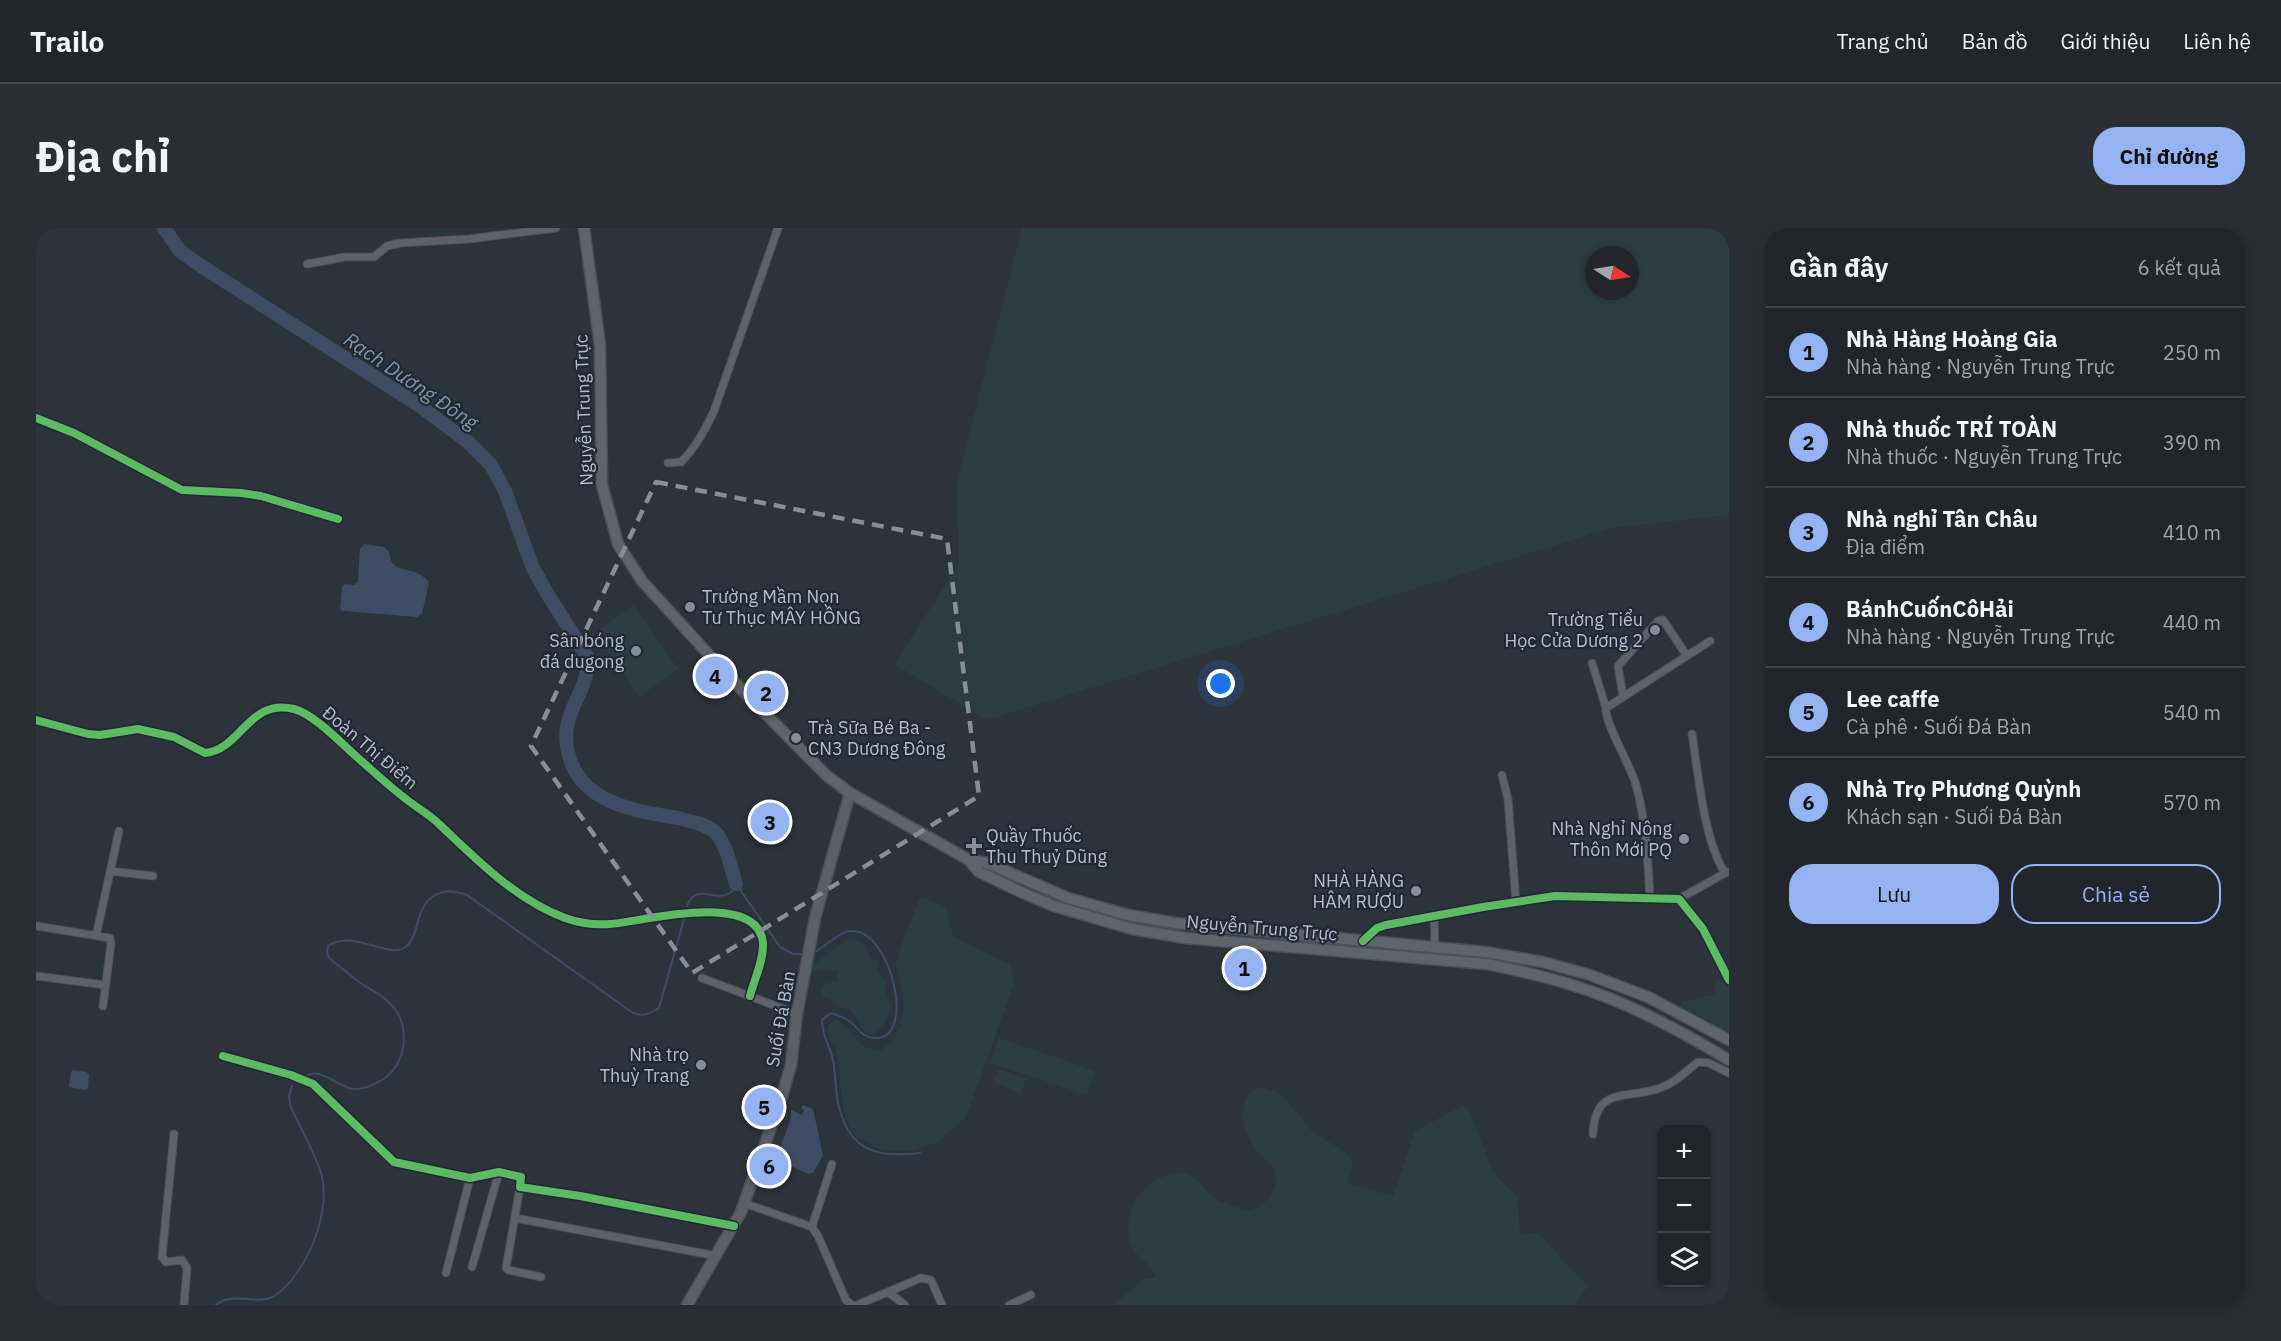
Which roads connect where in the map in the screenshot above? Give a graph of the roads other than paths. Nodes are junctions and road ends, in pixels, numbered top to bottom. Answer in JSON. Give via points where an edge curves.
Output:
{"nodes":[{"id":1,"x":556,"y":228,"type":"edge"},
{"id":2,"x":584,"y":228,"type":"edge"},
{"id":3,"x":778,"y":228,"type":"edge"},
{"id":4,"x":307,"y":264,"type":"dead end"},
{"id":5,"x":36,"y":418,"type":"edge"},
{"id":6,"x":668,"y":463,"type":"dead end"},
{"id":7,"x":338,"y":519,"type":"dead end"},
{"id":8,"x":1710,"y":641,"type":"dead end"},
{"id":9,"x":1687,"y":656,"type":"junction"},
{"id":10,"x":1592,"y":663,"type":"dead end"},
{"id":11,"x":1623,"y":696,"type":"junction"},
{"id":12,"x":1606,"y":708,"type":"junction"},
{"id":13,"x":36,"y":720,"type":"edge"},
{"id":14,"x":1692,"y":734,"type":"dead end"},
{"id":15,"x":1502,"y":775,"type":"dead end"},
{"id":16,"x":850,"y":793,"type":"junction"},
{"id":17,"x":119,"y":831,"type":"dead end"},
{"id":18,"x":969,"y":860,"type":"junction"},
{"id":19,"x":110,"y":871,"type":"junction"},
{"id":20,"x":1727,"y":872,"type":"edge"},
{"id":21,"x":153,"y":876,"type":"dead end"},
{"id":22,"x":1650,"y":899,"type":"junction"},
{"id":23,"x":1679,"y":899,"type":"junction"},
{"id":24,"x":1516,"y":902,"type":"junction"},
{"id":25,"x":1434,"y":915,"type":"junction"},
{"id":26,"x":36,"y":926,"type":"edge"},
{"id":27,"x":96,"y":936,"type":"junction"},
{"id":28,"x":1364,"y":940,"type":"junction"},
{"id":29,"x":1435,"y":947,"type":"junction"},
{"id":30,"x":1436,"y":960,"type":"junction"},
{"id":31,"x":36,"y":976,"type":"edge"},
{"id":32,"x":702,"y":978,"type":"dead end"},
{"id":33,"x":1729,"y":980,"type":"edge"},
{"id":34,"x":105,"y":985,"type":"junction"},
{"id":35,"x":750,"y":996,"type":"junction"},
{"id":36,"x":103,"y":1006,"type":"dead end"},
{"id":37,"x":797,"y":1014,"type":"junction"},
{"id":38,"x":1729,"y":1040,"type":"edge"},
{"id":39,"x":223,"y":1056,"type":"dead end"},
{"id":40,"x":1729,"y":1060,"type":"edge"},
{"id":41,"x":1729,"y":1073,"type":"edge"},
{"id":42,"x":174,"y":1134,"type":"dead end"},
{"id":43,"x":1593,"y":1134,"type":"dead end"},
{"id":44,"x":832,"y":1164,"type":"dead end"},
{"id":45,"x":499,"y":1172,"type":"junction"},
{"id":46,"x":470,"y":1178,"type":"junction"},
{"id":47,"x":520,"y":1187,"type":"junction"},
{"id":48,"x":744,"y":1203,"type":"junction"},
{"id":49,"x":515,"y":1218,"type":"junction"},
{"id":50,"x":734,"y":1226,"type":"junction"},
{"id":51,"x":812,"y":1227,"type":"junction"},
{"id":52,"x":717,"y":1256,"type":"junction"},
{"id":53,"x":472,"y":1267,"type":"dead end"},
{"id":54,"x":446,"y":1273,"type":"dead end"},
{"id":55,"x":541,"y":1277,"type":"dead end"},
{"id":56,"x":888,"y":1292,"type":"junction"},
{"id":57,"x":1030,"y":1295,"type":"dead end"},
{"id":58,"x":184,"y":1305,"type":"edge"},
{"id":59,"x":687,"y":1305,"type":"edge"},
{"id":60,"x":852,"y":1305,"type":"edge"},
{"id":61,"x":857,"y":1305,"type":"edge"},
{"id":62,"x":905,"y":1305,"type":"edge"},
{"id":63,"x":942,"y":1305,"type":"edge"},
{"id":64,"x":1009,"y":1305,"type":"edge"}],
"edges":[{"from":1,"to":4,"type":"street","via":[[400,243],[387,246],[374,257],[345,257]]},
{"from":2,"to":16,"type":"main road","name":"Nguyễn Trung Trực","via":[[600,345],[602,485],[618,544],[642,581],[731,679],[809,760]]},
{"from":3,"to":6,"type":"street","via":[[714,411],[690,453],[681,462]]},
{"from":5,"to":7,"type":"street","via":[[74,433],[182,490],[261,496]]},
{"from":8,"to":9,"type":"street"},
{"from":9,"to":11,"type":"street"},
{"from":9,"to":11,"type":"street","via":[[1663,620],[1658,621],[1618,666]]},
{"from":10,"to":12,"type":"street"},
{"from":11,"to":12,"type":"street"},
{"from":12,"to":22,"type":"street","via":[[1606,718],[1636,786],[1646,842]]},
{"from":13,"to":35,"type":"street","name":"Đoàn Thị Điểm","via":[[88,734],[138,729],[174,737],[210,753],[259,714],[292,708],[311,717],[512,887],[565,918],[608,924],[668,914],[724,913],[750,922],[758,930],[763,948]]},
{"from":14,"to":20,"type":"street","via":[[1706,818],[1717,859]]},
{"from":15,"to":24,"type":"street","via":[[1508,799]]},
{"from":16,"to":18,"type":"main road","name":"Nguyễn Trung Trực"},
{"from":16,"to":37,"type":"street","name":"Suối Đá Bàn","via":[[815,918]]},
{"from":17,"to":19,"type":"street"},
{"from":18,"to":28,"type":"main road","name":"Nguyễn Trung Trực","via":[[987,863],[1068,898],[1128,915],[1175,923]]},
{"from":18,"to":30,"type":"main road","name":"Nguyễn Trung Trực","via":[[979,872],[1023,893],[1132,929],[1185,938]]},
{"from":19,"to":21,"type":"street"},
{"from":19,"to":27,"type":"street"},
{"from":20,"to":23,"type":"street"},
{"from":22,"to":23,"type":"street"},
{"from":22,"to":24,"type":"street","via":[[1555,896]]},
{"from":23,"to":33,"type":"street","via":[[1704,929]]},
{"from":24,"to":25,"type":"street"},
{"from":25,"to":28,"type":"street","via":[[1377,928]]},
{"from":25,"to":29,"type":"street"},
{"from":26,"to":27,"type":"street"},
{"from":27,"to":34,"type":"street","via":[[111,941]]},
{"from":28,"to":29,"type":"main road","name":"Nguyễn Trung Trực"},
{"from":29,"to":30,"type":"main road"},
{"from":29,"to":38,"type":"main road","name":"Nguyễn Trung Trực","via":[[1543,962],[1590,975],[1648,997]]},
{"from":30,"to":40,"type":"main road","name":"Nguyễn Trung Trực","via":[[1487,964],[1573,985],[1680,1031]]},
{"from":31,"to":34,"type":"street"},
{"from":32,"to":35,"type":"street"},
{"from":34,"to":36,"type":"street"},
{"from":35,"to":37,"type":"street"},
{"from":37,"to":48,"type":"street","name":"Suối Đá Bàn","via":[[791,1065]]},
{"from":39,"to":46,"type":"street","via":[[313,1084],[394,1162]]},
{"from":41,"to":43,"type":"street","via":[[1698,1062],[1675,1082],[1658,1089],[1611,1097],[1598,1111]]},
{"from":42,"to":58,"type":"street","via":[[162,1257],[166,1262],[186,1263]]},
{"from":44,"to":51,"type":"street"},
{"from":45,"to":46,"type":"street"},
{"from":45,"to":47,"type":"street","via":[[521,1177]]},
{"from":45,"to":53,"type":"street"},
{"from":46,"to":54,"type":"street"},
{"from":47,"to":49,"type":"street"},
{"from":47,"to":50,"type":"street"},
{"from":48,"to":50,"type":"street","name":"Suối Đá Bàn"},
{"from":48,"to":51,"type":"street"},
{"from":49,"to":52,"type":"street"},
{"from":49,"to":55,"type":"street","via":[[506,1268]]},
{"from":50,"to":52,"type":"street","name":"Suối Đá Bàn"},
{"from":51,"to":60,"type":"street","via":[[846,1300]]},
{"from":52,"to":59,"type":"street","name":"Suối Đá Bàn"},
{"from":56,"to":61,"type":"street"},
{"from":56,"to":62,"type":"street"},
{"from":56,"to":63,"type":"street","via":[[916,1279],[928,1279]]},
{"from":57,"to":64,"type":"street"}]}
